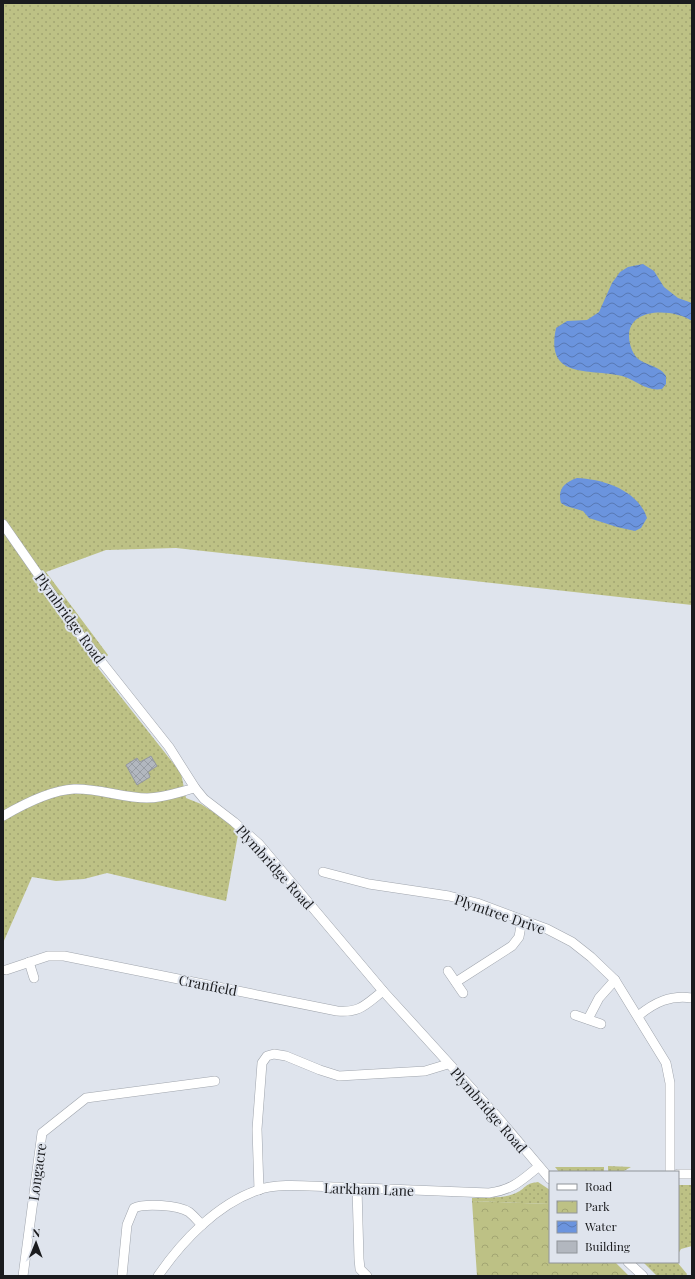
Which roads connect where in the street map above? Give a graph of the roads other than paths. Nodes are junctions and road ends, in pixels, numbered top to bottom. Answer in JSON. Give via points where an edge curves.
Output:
{"nodes":[{"id":1,"x":3,"y":524,"type":"edge"},
{"id":2,"x":195,"y":788,"type":"junction"},
{"id":3,"x":3,"y":816,"type":"edge"},
{"id":4,"x":324,"y":872,"type":"dead end"},
{"id":5,"x":522,"y":920,"type":"junction"},
{"id":6,"x":29,"y":962,"type":"junction"},
{"id":7,"x":6,"y":970,"type":"dead end"},
{"id":8,"x":448,"y":971,"type":"dead end"},
{"id":9,"x":34,"y":978,"type":"dead end"},
{"id":10,"x":615,"y":980,"type":"junction"},
{"id":11,"x":456,"y":982,"type":"junction"},
{"id":12,"x":382,"y":992,"type":"junction"},
{"id":13,"x":463,"y":993,"type":"dead end"},
{"id":14,"x":692,"y":998,"type":"edge"},
{"id":15,"x":575,"y":1015,"type":"dead end"},
{"id":16,"x":638,"y":1016,"type":"junction"},
{"id":17,"x":588,"y":1019,"type":"junction"},
{"id":18,"x":601,"y":1024,"type":"dead end"},
{"id":19,"x":448,"y":1064,"type":"junction"},
{"id":20,"x":215,"y":1081,"type":"dead end"},
{"id":21,"x":538,"y":1167,"type":"junction"},
{"id":22,"x":670,"y":1171,"type":"edge"},
{"id":23,"x":679,"y":1174,"type":"edge"},
{"id":24,"x":692,"y":1174,"type":"edge"},
{"id":25,"x":549,"y":1178,"type":"edge"},
{"id":26,"x":357,"y":1188,"type":"junction"},
{"id":27,"x":259,"y":1190,"type":"junction"},
{"id":28,"x":202,"y":1225,"type":"junction"},
{"id":29,"x":629,"y":1263,"type":"edge"},
{"id":30,"x":23,"y":1276,"type":"edge"},
{"id":31,"x":122,"y":1276,"type":"edge"},
{"id":32,"x":158,"y":1276,"type":"edge"},
{"id":33,"x":366,"y":1276,"type":"edge"},
{"id":34,"x":643,"y":1276,"type":"edge"}],
"edges":[{"from":1,"to":2,"type":"street","name":"Plymbridge Road","via":[[81,636],[169,747]]},
{"from":2,"to":3,"type":"street","via":[[148,798],[69,790],[35,800]]},
{"from":2,"to":12,"type":"street","name":"Plymbridge Road","via":[[255,841]]},
{"from":4,"to":5,"type":"street","name":"Plymtree Drive","via":[[369,884],[449,896],[477,903]]},
{"from":5,"to":10,"type":"street","name":"Plymtree Drive","via":[[548,929],[572,942]]},
{"from":5,"to":11,"type":"street","via":[[518,936],[512,946]]},
{"from":6,"to":7,"type":"street","name":"Cranfield"},
{"from":6,"to":9,"type":"street"},
{"from":6,"to":12,"type":"street","name":"Cranfield","via":[[48,956],[64,956],[337,1011],[352,1012]]},
{"from":8,"to":11,"type":"street"},
{"from":10,"to":16,"type":"street","name":"Plymtree Drive"},
{"from":10,"to":17,"type":"street","via":[[599,998]]},
{"from":11,"to":13,"type":"street"},
{"from":12,"to":19,"type":"street","name":"Plymbridge Road"},
{"from":14,"to":16,"type":"street","via":[[668,998],[652,1004]]},
{"from":15,"to":17,"type":"street"},
{"from":16,"to":22,"type":"street","name":"Plymtree Drive","via":[[666,1063],[670,1083]]},
{"from":17,"to":18,"type":"street"},
{"from":19,"to":21,"type":"street","name":"Plymbridge Road","via":[[495,1114]]},
{"from":19,"to":27,"type":"street","via":[[425,1071],[339,1076],[286,1056],[267,1056],[262,1063],[256,1129]]},
{"from":20,"to":30,"type":"street","name":"Longacre","via":[[86,1098],[42,1133]]},
{"from":21,"to":25,"type":"street","name":"Plymbridge Road"},
{"from":21,"to":26,"type":"street","name":"Larkham Lane","via":[[513,1188],[489,1193]]},
{"from":23,"to":24,"type":"street"},
{"from":26,"to":27,"type":"street","name":"Larkham Lane","via":[[297,1186]]},
{"from":26,"to":33,"type":"street","via":[[360,1269]]},
{"from":27,"to":28,"type":"street","name":"Larkham Lane","via":[[228,1205]]},
{"from":28,"to":31,"type":"street","via":[[188,1211],[142,1205],[134,1208],[127,1225]]},
{"from":28,"to":32,"type":"street","name":"Larkham Lane","via":[[171,1257]]},
{"from":29,"to":34,"type":"street"}]}
